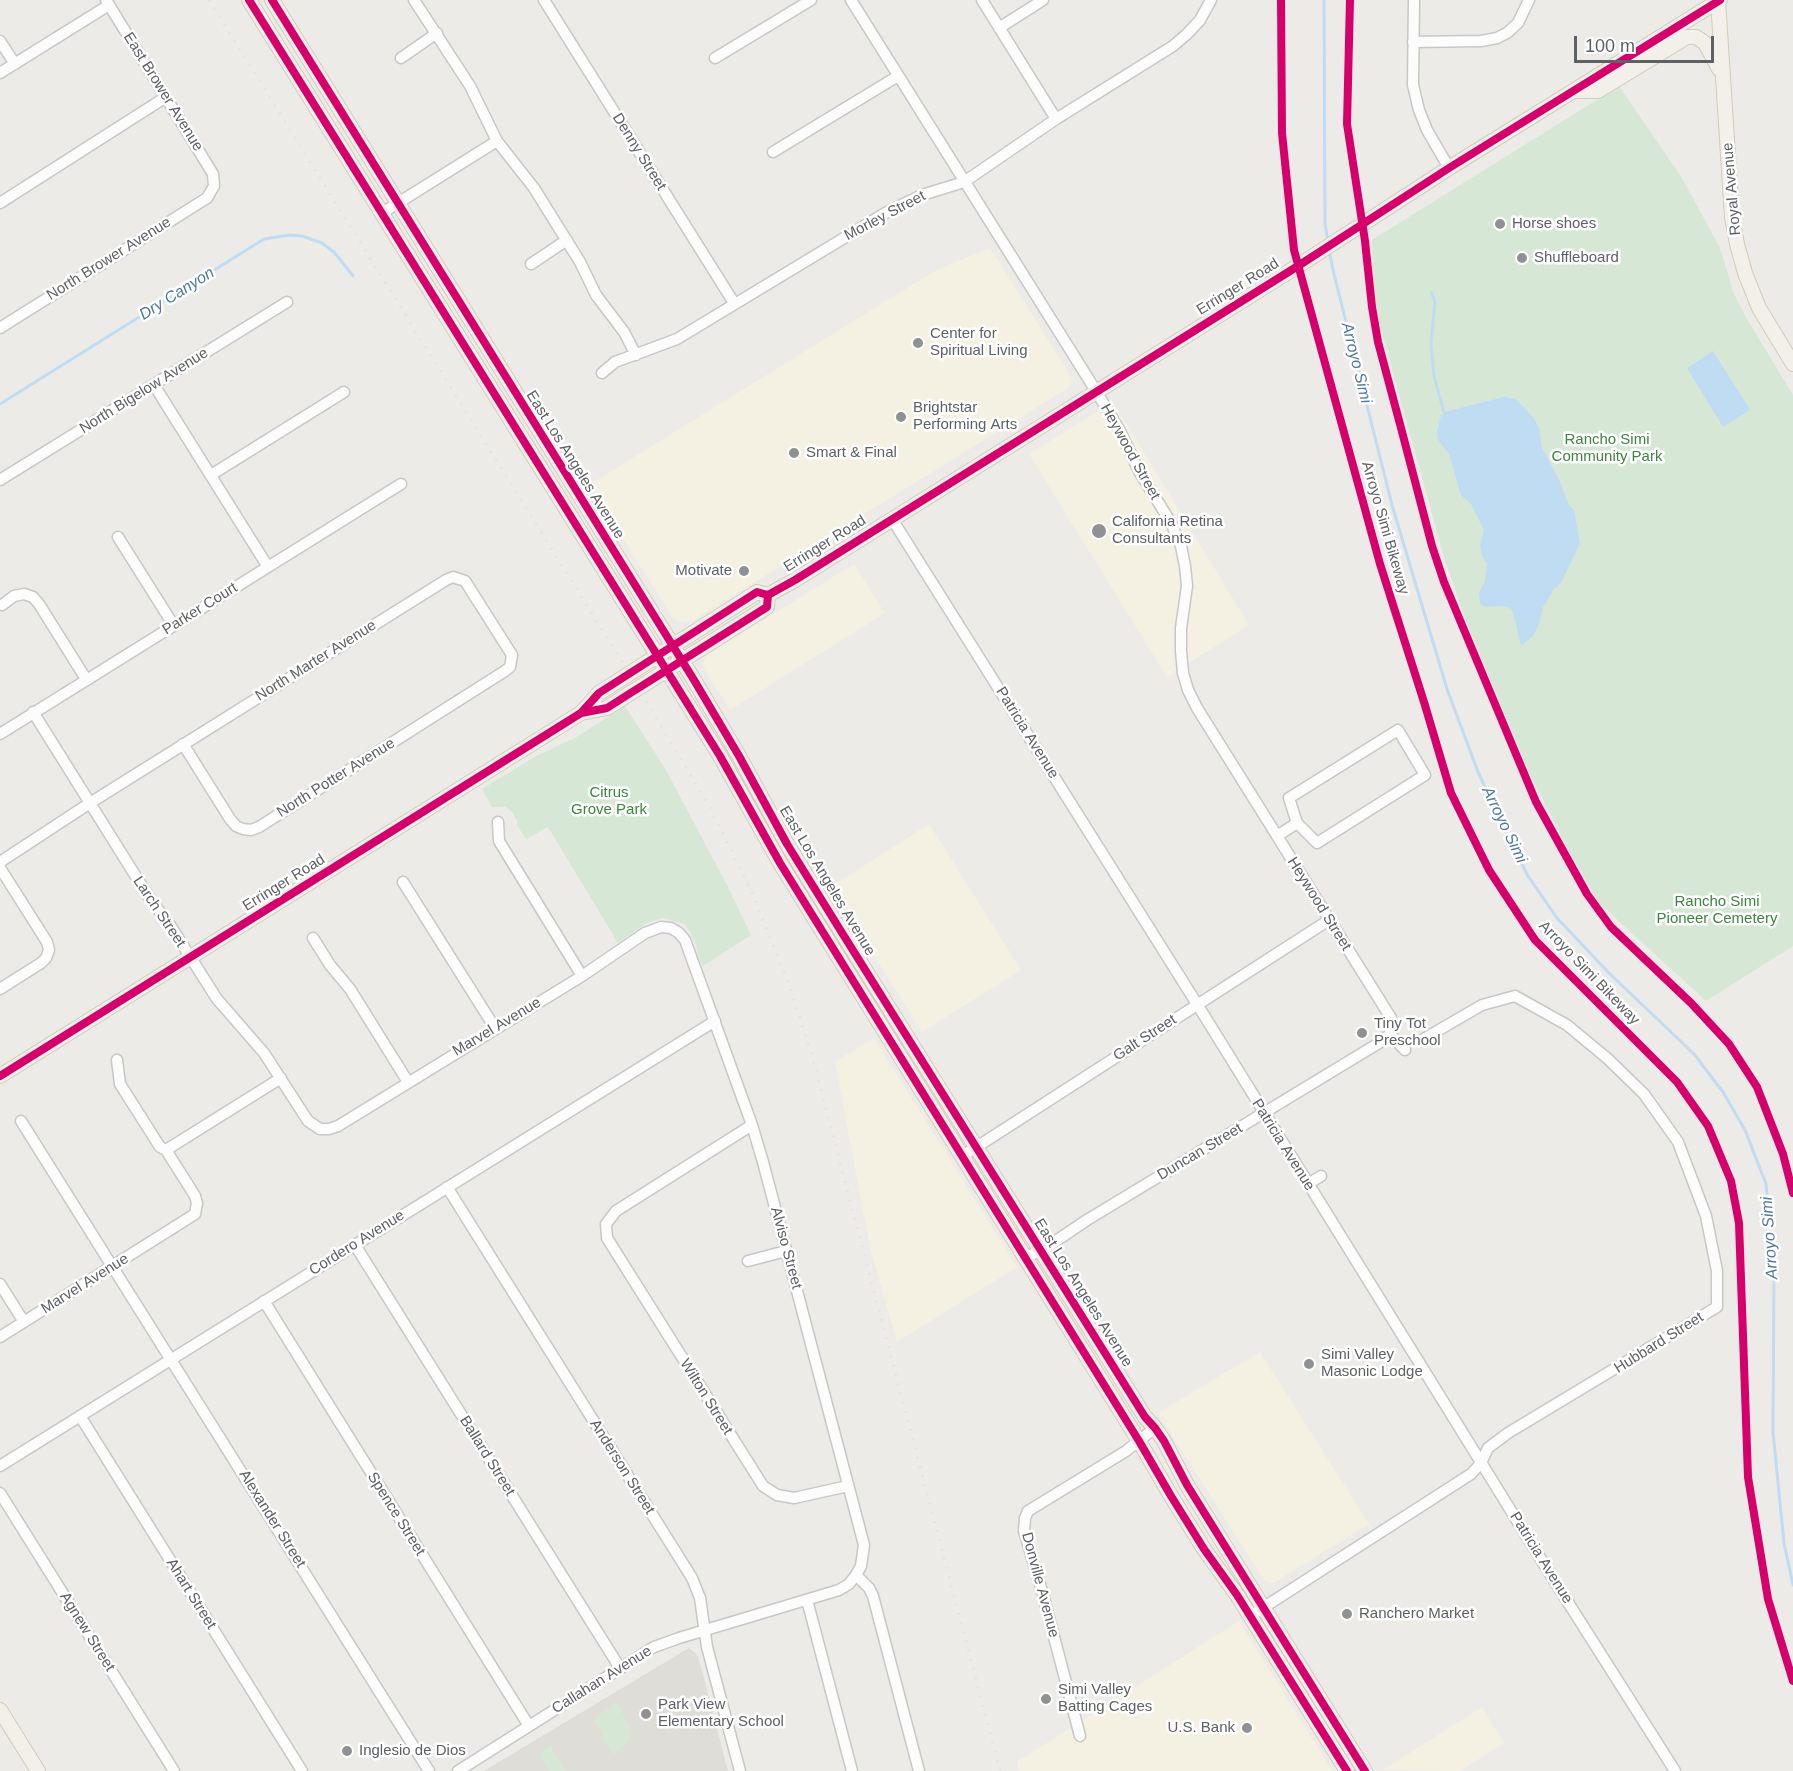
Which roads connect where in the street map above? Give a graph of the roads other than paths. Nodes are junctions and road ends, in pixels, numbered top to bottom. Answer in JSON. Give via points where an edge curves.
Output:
{"nodes":[{"id":1,"x":249,"y":0,"type":"edge"},
{"id":2,"x":272,"y":0,"type":"edge"},
{"id":3,"x":414,"y":0,"type":"edge"},
{"id":4,"x":544,"y":0,"type":"edge"},
{"id":5,"x":811,"y":0,"type":"edge"},
{"id":6,"x":850,"y":0,"type":"edge"},
{"id":7,"x":982,"y":0,"type":"edge"},
{"id":8,"x":1043,"y":0,"type":"edge"},
{"id":9,"x":1211,"y":0,"type":"edge"},
{"id":10,"x":1414,"y":0,"type":"edge"},
{"id":11,"x":1529,"y":0,"type":"edge"},
{"id":12,"x":1719,"y":0,"type":"edge"},
{"id":13,"x":107,"y":2,"type":"edge"},
{"id":14,"x":999,"y":28,"type":"junction"},
{"id":15,"x":437,"y":33,"type":"junction"},
{"id":16,"x":0,"y":41,"type":"edge"},
{"id":17,"x":1413,"y":42,"type":"junction"},
{"id":18,"x":401,"y":58,"type":"dead end"},
{"id":19,"x":715,"y":58,"type":"dead end"},
{"id":20,"x":15,"y":64,"type":"junction"},
{"id":21,"x":0,"y":73,"type":"edge"},
{"id":22,"x":898,"y":76,"type":"junction"},
{"id":23,"x":1723,"y":79,"type":"junction"},
{"id":24,"x":1574,"y":91,"type":"junction"},
{"id":25,"x":166,"y":97,"type":"junction"},
{"id":26,"x":1056,"y":119,"type":"junction"},
{"id":27,"x":497,"y":141,"type":"junction"},
{"id":28,"x":773,"y":152,"type":"dead end"},
{"id":29,"x":1449,"y":168,"type":"junction"},
{"id":30,"x":964,"y":182,"type":"junction"},
{"id":31,"x":214,"y":186,"type":"joint"},
{"id":32,"x":0,"y":203,"type":"edge"},
{"id":33,"x":397,"y":204,"type":"junction"},
{"id":34,"x":382,"y":213,"type":"junction"},
{"id":35,"x":567,"y":240,"type":"junction"},
{"id":36,"x":531,"y":264,"type":"dead end"},
{"id":37,"x":287,"y":302,"type":"dead end"},
{"id":38,"x":734,"y":303,"type":"junction"},
{"id":39,"x":0,"y":328,"type":"edge"},
{"id":40,"x":636,"y":355,"type":"junction"},
{"id":41,"x":1793,"y":364,"type":"edge"},
{"id":42,"x":602,"y":373,"type":"dead end"},
{"id":43,"x":154,"y":385,"type":"junction"},
{"id":44,"x":1096,"y":391,"type":"junction"},
{"id":45,"x":344,"y":392,"type":"dead end"},
{"id":46,"x":211,"y":475,"type":"junction"},
{"id":47,"x":0,"y":480,"type":"edge"},
{"id":48,"x":401,"y":484,"type":"dead end"},
{"id":49,"x":892,"y":519,"type":"junction"},
{"id":50,"x":118,"y":537,"type":"dead end"},
{"id":51,"x":268,"y":567,"type":"junction"},
{"id":52,"x":768,"y":595,"type":"junction"},
{"id":53,"x":2,"y":605,"type":"dead end"},
{"id":54,"x":174,"y":626,"type":"junction"},
{"id":55,"x":673,"y":645,"type":"junction"},
{"id":56,"x":658,"y":655,"type":"junction"},
{"id":57,"x":512,"y":661,"type":"joint"},
{"id":58,"x":682,"y":661,"type":"junction"},
{"id":59,"x":667,"y":670,"type":"junction"},
{"id":60,"x":86,"y":679,"type":"junction"},
{"id":61,"x":33,"y":712,"type":"junction"},
{"id":62,"x":581,"y":713,"type":"junction"},
{"id":63,"x":0,"y":734,"type":"edge"},
{"id":64,"x":183,"y":744,"type":"junction"},
{"id":65,"x":90,"y":803,"type":"junction"},
{"id":66,"x":498,"y":822,"type":"dead end"},
{"id":67,"x":1297,"y":823,"type":"junction"},
{"id":68,"x":1277,"y":836,"type":"junction"},
{"id":69,"x":0,"y":862,"type":"edge"},
{"id":70,"x":0,"y":868,"type":"edge"},
{"id":71,"x":403,"y":882,"type":"dead end"},
{"id":72,"x":1329,"y":920,"type":"junction"},
{"id":73,"x":674,"y":930,"type":"joint"},
{"id":74,"x":313,"y":938,"type":"dead end"},
{"id":75,"x":190,"y":957,"type":"junction"},
{"id":76,"x":582,"y":976,"type":"junction"},
{"id":77,"x":0,"y":989,"type":"edge"},
{"id":78,"x":1197,"y":1004,"type":"junction"},
{"id":79,"x":714,"y":1021,"type":"junction"},
{"id":80,"x":495,"y":1028,"type":"junction"},
{"id":81,"x":1390,"y":1034,"type":"junction"},
{"id":82,"x":1420,"y":1041,"type":"dead end"},
{"id":83,"x":1405,"y":1050,"type":"dead end"},
{"id":84,"x":117,"y":1060,"type":"dead end"},
{"id":85,"x":0,"y":1076,"type":"edge"},
{"id":86,"x":281,"y":1078,"type":"junction"},
{"id":87,"x":408,"y":1082,"type":"junction"},
{"id":88,"x":1263,"y":1114,"type":"junction"},
{"id":89,"x":21,"y":1121,"type":"dead end"},
{"id":90,"x":752,"y":1125,"type":"junction"},
{"id":91,"x":320,"y":1129,"type":"joint"},
{"id":92,"x":976,"y":1147,"type":"junction"},
{"id":93,"x":166,"y":1150,"type":"junction"},
{"id":94,"x":961,"y":1156,"type":"junction"},
{"id":95,"x":1321,"y":1176,"type":"dead end"},
{"id":96,"x":1308,"y":1184,"type":"junction"},
{"id":97,"x":447,"y":1187,"type":"junction"},
{"id":98,"x":355,"y":1245,"type":"junction"},
{"id":99,"x":786,"y":1251,"type":"junction"},
{"id":100,"x":1041,"y":1251,"type":"junction"},
{"id":101,"x":1025,"y":1257,"type":"junction"},
{"id":102,"x":748,"y":1261,"type":"dead end"},
{"id":103,"x":113,"y":1267,"type":"junction"},
{"id":104,"x":0,"y":1284,"type":"edge"},
{"id":105,"x":264,"y":1302,"type":"junction"},
{"id":106,"x":24,"y":1322,"type":"junction"},
{"id":107,"x":0,"y":1337,"type":"edge"},
{"id":108,"x":172,"y":1359,"type":"junction"},
{"id":109,"x":80,"y":1416,"type":"junction"},
{"id":110,"x":1155,"y":1428,"type":"junction"},
{"id":111,"x":1139,"y":1441,"type":"junction"},
{"id":112,"x":1481,"y":1463,"type":"junction"},
{"id":113,"x":0,"y":1466,"type":"edge"},
{"id":114,"x":848,"y":1486,"type":"junction"},
{"id":115,"x":0,"y":1493,"type":"edge"},
{"id":116,"x":856,"y":1575,"type":"junction"},
{"id":117,"x":807,"y":1600,"type":"junction"},
{"id":118,"x":1263,"y":1608,"type":"junction"},
{"id":119,"x":1250,"y":1616,"type":"junction"},
{"id":120,"x":705,"y":1630,"type":"junction"},
{"id":121,"x":620,"y":1668,"type":"junction"},
{"id":122,"x":0,"y":1710,"type":"edge"},
{"id":123,"x":529,"y":1726,"type":"junction"},
{"id":124,"x":1080,"y":1737,"type":"dead end"},
{"id":125,"x":38,"y":1771,"type":"edge"},
{"id":126,"x":174,"y":1771,"type":"edge"},
{"id":127,"x":302,"y":1771,"type":"edge"},
{"id":128,"x":429,"y":1771,"type":"edge"},
{"id":129,"x":458,"y":1771,"type":"edge"},
{"id":130,"x":740,"y":1771,"type":"edge"},
{"id":131,"x":852,"y":1771,"type":"edge"},
{"id":132,"x":919,"y":1771,"type":"edge"},
{"id":133,"x":1347,"y":1771,"type":"edge"},
{"id":134,"x":1365,"y":1771,"type":"edge"},
{"id":135,"x":1676,"y":1771,"type":"edge"}],
"edges":[{"from":1,"to":34,"type":"main road","name":"East Los Angeles Avenue"},
{"from":2,"to":33,"type":"main road","name":"East Los Angeles Avenue"},
{"from":3,"to":15,"type":"street"},
{"from":4,"to":38,"type":"street","name":"Denny Street"},
{"from":5,"to":19,"type":"street"},
{"from":6,"to":22,"type":"street","name":"Heywood Street"},
{"from":7,"to":14,"type":"street"},
{"from":8,"to":14,"type":"street"},
{"from":9,"to":26,"type":"street","name":"Morley Street","via":[[1200,20],[1173,46]]},
{"from":10,"to":17,"type":"street"},
{"from":11,"to":17,"type":"street","via":[[1518,23],[1497,38]]},
{"from":12,"to":23,"type":"main road","name":"Royal Avenue"},
{"from":12,"to":24,"type":"main road","name":"Erringer Road"},
{"from":13,"to":20,"type":"street"},
{"from":13,"to":25,"type":"street","name":"East Brower Avenue"},
{"from":14,"to":26,"type":"street"},
{"from":15,"to":18,"type":"street"},
{"from":15,"to":27,"type":"street","via":[[470,86]]},
{"from":16,"to":20,"type":"street"},
{"from":17,"to":29,"type":"street","via":[[1413,85],[1419,110]]},
{"from":20,"to":21,"type":"street"},
{"from":22,"to":28,"type":"street"},
{"from":22,"to":30,"type":"street","name":"Heywood Street"},
{"from":23,"to":24,"type":"main road","via":[[1705,43],[1687,37],[1598,91]]},
{"from":23,"to":41,"type":"main road","name":"Royal Avenue","via":[[1732,217],[1740,255],[1760,308]]},
{"from":24,"to":29,"type":"main road","name":"Erringer Road"},
{"from":25,"to":31,"type":"street","name":"East Brower Avenue","via":[[213,174]]},
{"from":25,"to":32,"type":"street"},
{"from":26,"to":30,"type":"street","name":"Morley Street"},
{"from":27,"to":33,"type":"street"},
{"from":27,"to":35,"type":"street","via":[[534,188]]},
{"from":29,"to":44,"type":"main road","name":"Erringer Road"},
{"from":30,"to":38,"type":"street","name":"Morley Street","via":[[922,195],[887,212]]},
{"from":30,"to":44,"type":"street","name":"Heywood Street"},
{"from":31,"to":39,"type":"street","name":"North Brower Avenue","via":[[207,198]]},
{"from":33,"to":34,"type":"street"},
{"from":33,"to":55,"type":"main road","name":"East Los Angeles Avenue"},
{"from":34,"to":56,"type":"main road","name":"East Los Angeles Avenue"},
{"from":35,"to":36,"type":"street"},
{"from":35,"to":40,"type":"street","via":[[596,295]]},
{"from":37,"to":43,"type":"street","name":"North Bigelow Avenue"},
{"from":38,"to":40,"type":"street","name":"Morley Street","via":[[677,339]]},
{"from":40,"to":42,"type":"street","name":"Morley Street","via":[[615,362]]},
{"from":43,"to":46,"type":"street"},
{"from":43,"to":47,"type":"street","name":"North Bigelow Avenue"},
{"from":44,"to":49,"type":"main road","name":"Erringer Road"},
{"from":44,"to":68,"type":"street","name":"Heywood Street","via":[[1181,546],[1187,586],[1181,651],[1188,690]]},
{"from":45,"to":46,"type":"street"},
{"from":46,"to":51,"type":"street"},
{"from":48,"to":51,"type":"street","name":"Parker Court"},
{"from":49,"to":52,"type":"main road","name":"Erringer Road"},
{"from":49,"to":78,"type":"street","name":"Patricia Avenue"},
{"from":50,"to":54,"type":"street"},
{"from":51,"to":54,"type":"street","name":"Parker Court"},
{"from":52,"to":55,"type":"main road","name":"Erringer Road","via":[[757,592]]},
{"from":52,"to":58,"type":"main road","name":"Erringer Road","via":[[767,607]]},
{"from":53,"to":60,"type":"street","via":[[14,596],[33,597]]},
{"from":54,"to":60,"type":"street","name":"Parker Court"},
{"from":55,"to":56,"type":"main road","name":"Erringer Road"},
{"from":55,"to":58,"type":"main road","name":"East Los Angeles Avenue"},
{"from":56,"to":59,"type":"main road","name":"East Los Angeles Avenue"},
{"from":56,"to":62,"type":"main road","name":"Erringer Road","via":[[599,693]]},
{"from":57,"to":64,"type":"street","name":"North Marter Avenue","via":[[510,650],[470,587],[453,578]]},
{"from":57,"to":64,"type":"street","name":"North Potter Avenue","via":[[505,671],[251,830],[236,826],[230,819]]},
{"from":58,"to":59,"type":"main road","name":"Erringer Road"},
{"from":58,"to":92,"type":"main road","name":"East Los Angeles Avenue","via":[[787,844]]},
{"from":59,"to":62,"type":"main road","name":"Erringer Road","via":[[607,708]]},
{"from":59,"to":94,"type":"main road","name":"East Los Angeles Avenue","via":[[780,863]]},
{"from":60,"to":61,"type":"street","name":"Parker Court"},
{"from":61,"to":63,"type":"street","name":"Parker Court"},
{"from":61,"to":65,"type":"street","name":"Larch Street"},
{"from":62,"to":75,"type":"main road","name":"Erringer Road"},
{"from":64,"to":65,"type":"street","name":"North Marter Avenue"},
{"from":65,"to":69,"type":"street","name":"North Marter Avenue"},
{"from":65,"to":75,"type":"street","name":"Larch Street"},
{"from":66,"to":76,"type":"street","via":[[499,841]]},
{"from":67,"to":67,"type":"street","via":[[1289,798],[1398,730],[1425,775],[1317,843]]},
{"from":67,"to":68,"type":"street"},
{"from":68,"to":72,"type":"street","name":"Heywood Street"},
{"from":70,"to":77,"type":"street","via":[[49,950],[41,963]]},
{"from":71,"to":80,"type":"street"},
{"from":72,"to":78,"type":"street","name":"Galt Street"},
{"from":72,"to":81,"type":"street","name":"Heywood Street","via":[[1391,1018]]},
{"from":73,"to":76,"type":"street","name":"Marvel Avenue","via":[[661,927],[645,933]]},
{"from":73,"to":79,"type":"street","name":"Alviso Street","via":[[685,940]]},
{"from":74,"to":87,"type":"street"},
{"from":75,"to":85,"type":"main road","name":"Erringer Road"},
{"from":75,"to":86,"type":"street","name":"Larch Street","via":[[217,999]]},
{"from":76,"to":80,"type":"street","name":"Marvel Avenue"},
{"from":78,"to":88,"type":"street","name":"Patricia Avenue"},
{"from":78,"to":92,"type":"street","name":"Galt Street"},
{"from":79,"to":90,"type":"street","name":"Alviso Street"},
{"from":79,"to":97,"type":"street","name":"Cordero Avenue"},
{"from":80,"to":87,"type":"street","name":"Marvel Avenue"},
{"from":81,"to":83,"type":"street"},
{"from":81,"to":88,"type":"street","name":"Duncan Street"},
{"from":82,"to":112,"type":"street","name":"Hubbard Street","via":[[1482,1005],[1515,996],[1567,1025],[1644,1094],[1678,1142],[1706,1216],[1717,1271],[1717,1307],[1508,1433],[1488,1448]]},
{"from":84,"to":93,"type":"street","via":[[120,1084],[160,1147]]},
{"from":86,"to":91,"type":"street","name":"Larch Street","via":[[308,1121]]},
{"from":86,"to":93,"type":"street"},
{"from":87,"to":91,"type":"street","name":"Marvel Avenue","via":[[338,1126]]},
{"from":88,"to":96,"type":"street","name":"Patricia Avenue"},
{"from":88,"to":100,"type":"street","name":"Duncan Street"},
{"from":89,"to":103,"type":"street","name":"Alexander Street"},
{"from":90,"to":99,"type":"street","name":"Alviso Street"},
{"from":90,"to":114,"type":"street","name":"Wilton Street","via":[[616,1211],[610,1216],[606,1231],[610,1244],[763,1486],[777,1495],[794,1498]]},
{"from":92,"to":94,"type":"street","name":"Galt Street"},
{"from":92,"to":100,"type":"main road","name":"East Los Angeles Avenue"},
{"from":93,"to":103,"type":"street","name":"Marvel Avenue","via":[[195,1196],[197,1210]]},
{"from":94,"to":101,"type":"main road","name":"East Los Angeles Avenue"},
{"from":95,"to":96,"type":"street"},
{"from":96,"to":112,"type":"street","name":"Patricia Avenue"},
{"from":97,"to":98,"type":"street","name":"Cordero Avenue"},
{"from":97,"to":120,"type":"street","name":"Anderson Street","via":[[692,1578]]},
{"from":98,"to":105,"type":"street","name":"Cordero Avenue"},
{"from":98,"to":121,"type":"street","name":"Ballard Street"},
{"from":99,"to":102,"type":"street"},
{"from":99,"to":114,"type":"street","name":"Alviso Street"},
{"from":100,"to":101,"type":"street","name":"Duncan Street"},
{"from":100,"to":110,"type":"main road","name":"East Los Angeles Avenue"},
{"from":101,"to":111,"type":"main road","name":"East Los Angeles Avenue"},
{"from":103,"to":106,"type":"street","name":"Marvel Avenue"},
{"from":103,"to":108,"type":"street","name":"Alexander Street"},
{"from":104,"to":106,"type":"street"},
{"from":105,"to":108,"type":"street","name":"Cordero Avenue"},
{"from":105,"to":123,"type":"street","name":"Spence Street"},
{"from":106,"to":107,"type":"street","name":"Marvel Avenue"},
{"from":108,"to":109,"type":"street","name":"Cordero Avenue"},
{"from":108,"to":128,"type":"street","name":"Alexander Street"},
{"from":109,"to":113,"type":"street","name":"Cordero Avenue"},
{"from":109,"to":127,"type":"street","name":"Ahart Street"},
{"from":110,"to":111,"type":"street","name":"Donville Avenue"},
{"from":110,"to":118,"type":"main road","name":"East Los Angeles Avenue"},
{"from":111,"to":119,"type":"main road","name":"East Los Angeles Avenue"},
{"from":111,"to":124,"type":"street","name":"Donville Avenue","via":[[1028,1511],[1025,1518],[1024,1531]]},
{"from":112,"to":118,"type":"street","name":"Hubbard Street","via":[[1471,1474]]},
{"from":112,"to":135,"type":"street","name":"Patricia Avenue"},
{"from":114,"to":116,"type":"street","name":"Alviso Street","via":[[864,1545]]},
{"from":115,"to":126,"type":"street","name":"Agnew Street"},
{"from":116,"to":117,"type":"street","name":"Callahan Avenue","via":[[839,1590]]},
{"from":116,"to":132,"type":"street","via":[[873,1596]]},
{"from":117,"to":120,"type":"street","name":"Callahan Avenue"},
{"from":117,"to":131,"type":"street"},
{"from":118,"to":119,"type":"street","name":"Hubbard Street"},
{"from":118,"to":134,"type":"main road","name":"East Los Angeles Avenue"},
{"from":119,"to":133,"type":"main road","name":"East Los Angeles Avenue"},
{"from":120,"to":121,"type":"street","name":"Callahan Avenue","via":[[654,1647]]},
{"from":120,"to":130,"type":"street","name":"Anderson Street"},
{"from":121,"to":123,"type":"street","name":"Callahan Avenue"},
{"from":122,"to":125,"type":"main road"},
{"from":123,"to":129,"type":"street","name":"Callahan Avenue"}]}
